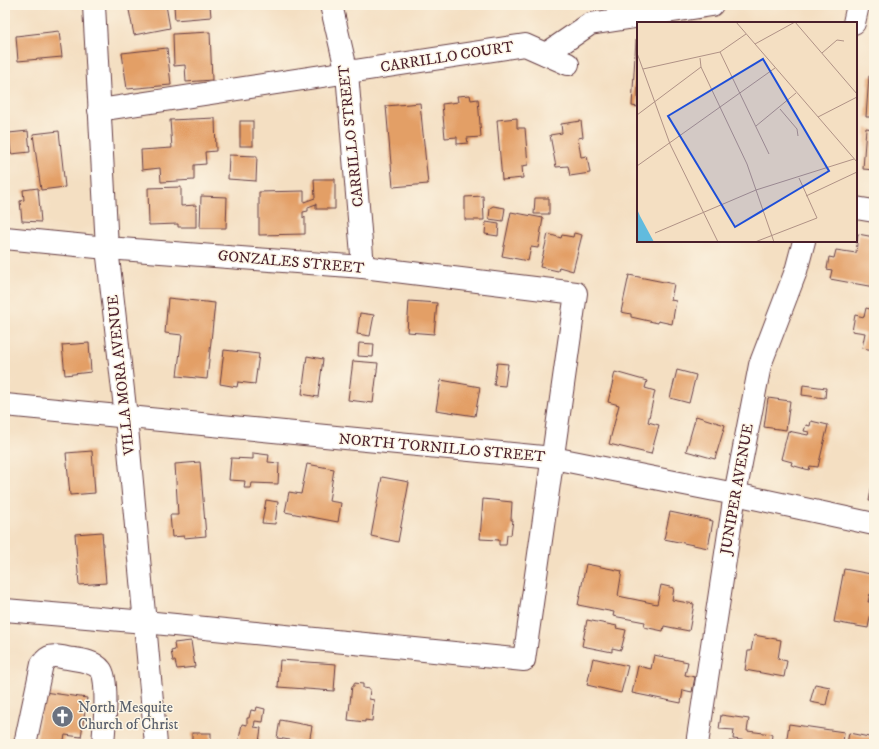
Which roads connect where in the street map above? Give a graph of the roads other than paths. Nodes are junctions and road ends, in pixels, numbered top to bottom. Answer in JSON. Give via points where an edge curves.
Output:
{"nodes":[{"id":1,"x":94,"y":5,"type":"edge"},
{"id":2,"x":331,"y":5,"type":"edge"},
{"id":3,"x":712,"y":5,"type":"edge"},
{"id":4,"x":858,"y":5,"type":"edge"},
{"id":5,"x":854,"y":22,"type":"edge"},
{"id":6,"x":546,"y":54,"type":"junction"},
{"id":7,"x":568,"y":64,"type":"dead end"},
{"id":8,"x":348,"y":73,"type":"junction"},
{"id":9,"x":99,"y":110,"type":"junction"},
{"id":10,"x":857,"y":208,"type":"edge"},
{"id":11,"x":874,"y":211,"type":"edge"},
{"id":12,"x":5,"y":238,"type":"edge"},
{"id":13,"x":804,"y":242,"type":"edge"},
{"id":14,"x":107,"y":248,"type":"junction"},
{"id":15,"x":363,"y":267,"type":"junction"},
{"id":16,"x":5,"y":405,"type":"edge"},
{"id":17,"x":126,"y":417,"type":"junction"},
{"id":18,"x":553,"y":458,"type":"junction"},
{"id":19,"x":735,"y":494,"type":"junction"},
{"id":20,"x":874,"y":524,"type":"edge"},
{"id":21,"x":5,"y":610,"type":"edge"},
{"id":22,"x":145,"y":622,"type":"junction"},
{"id":23,"x":25,"y":744,"type":"edge"},
{"id":24,"x":103,"y":744,"type":"edge"},
{"id":25,"x":156,"y":744,"type":"edge"},
{"id":26,"x":697,"y":744,"type":"edge"}],
"edges":[{"from":1,"to":9,"type":"street","name":"VILLA MORA AVENUE"},
{"from":2,"to":8,"type":"street","name":"CARRILLO STREET"},
{"from":3,"to":6,"type":"street","via":[[590,24]]},
{"from":4,"to":5,"type":"street"},
{"from":6,"to":7,"type":"street","name":"CARRILLO COURT"},
{"from":6,"to":8,"type":"street","name":"CARRILLO COURT","via":[[525,45]]},
{"from":8,"to":9,"type":"street","name":"CARRILLO COURT"},
{"from":8,"to":15,"type":"street","name":"CARRILLO STREET"},
{"from":9,"to":14,"type":"street","name":"VILLA MORA AVENUE"},
{"from":10,"to":11,"type":"street"},
{"from":12,"to":14,"type":"street","name":"GONZALES STREET"},
{"from":13,"to":19,"type":"street","name":"JUNIPER AVENUE","via":[[796,271],[760,365]]},
{"from":14,"to":15,"type":"street","name":"GONZALES STREET"},
{"from":14,"to":17,"type":"street","name":"VILLA MORA AVENUE"},
{"from":15,"to":18,"type":"street","name":"GONZALES STREET","via":[[576,293]]},
{"from":16,"to":17,"type":"street","name":"NORTH TORNILLO STREET"},
{"from":17,"to":18,"type":"street","name":"NORTH TORNILLO STREET"},
{"from":17,"to":22,"type":"street","name":"VILLA MORA AVENUE"},
{"from":18,"to":19,"type":"street","name":"NORTH TORNILLO STREET"},
{"from":18,"to":22,"type":"street","via":[[524,660]]},
{"from":19,"to":20,"type":"street","name":"NORTH TORNILLO STREET"},
{"from":19,"to":26,"type":"street","name":"JUNIPER AVENUE"},
{"from":21,"to":22,"type":"street"},
{"from":22,"to":25,"type":"street","name":"VILLA MORA AVENUE"},
{"from":23,"to":24,"type":"street","via":[[42,664],[53,656],[84,661],[102,670],[105,679]]}]}
